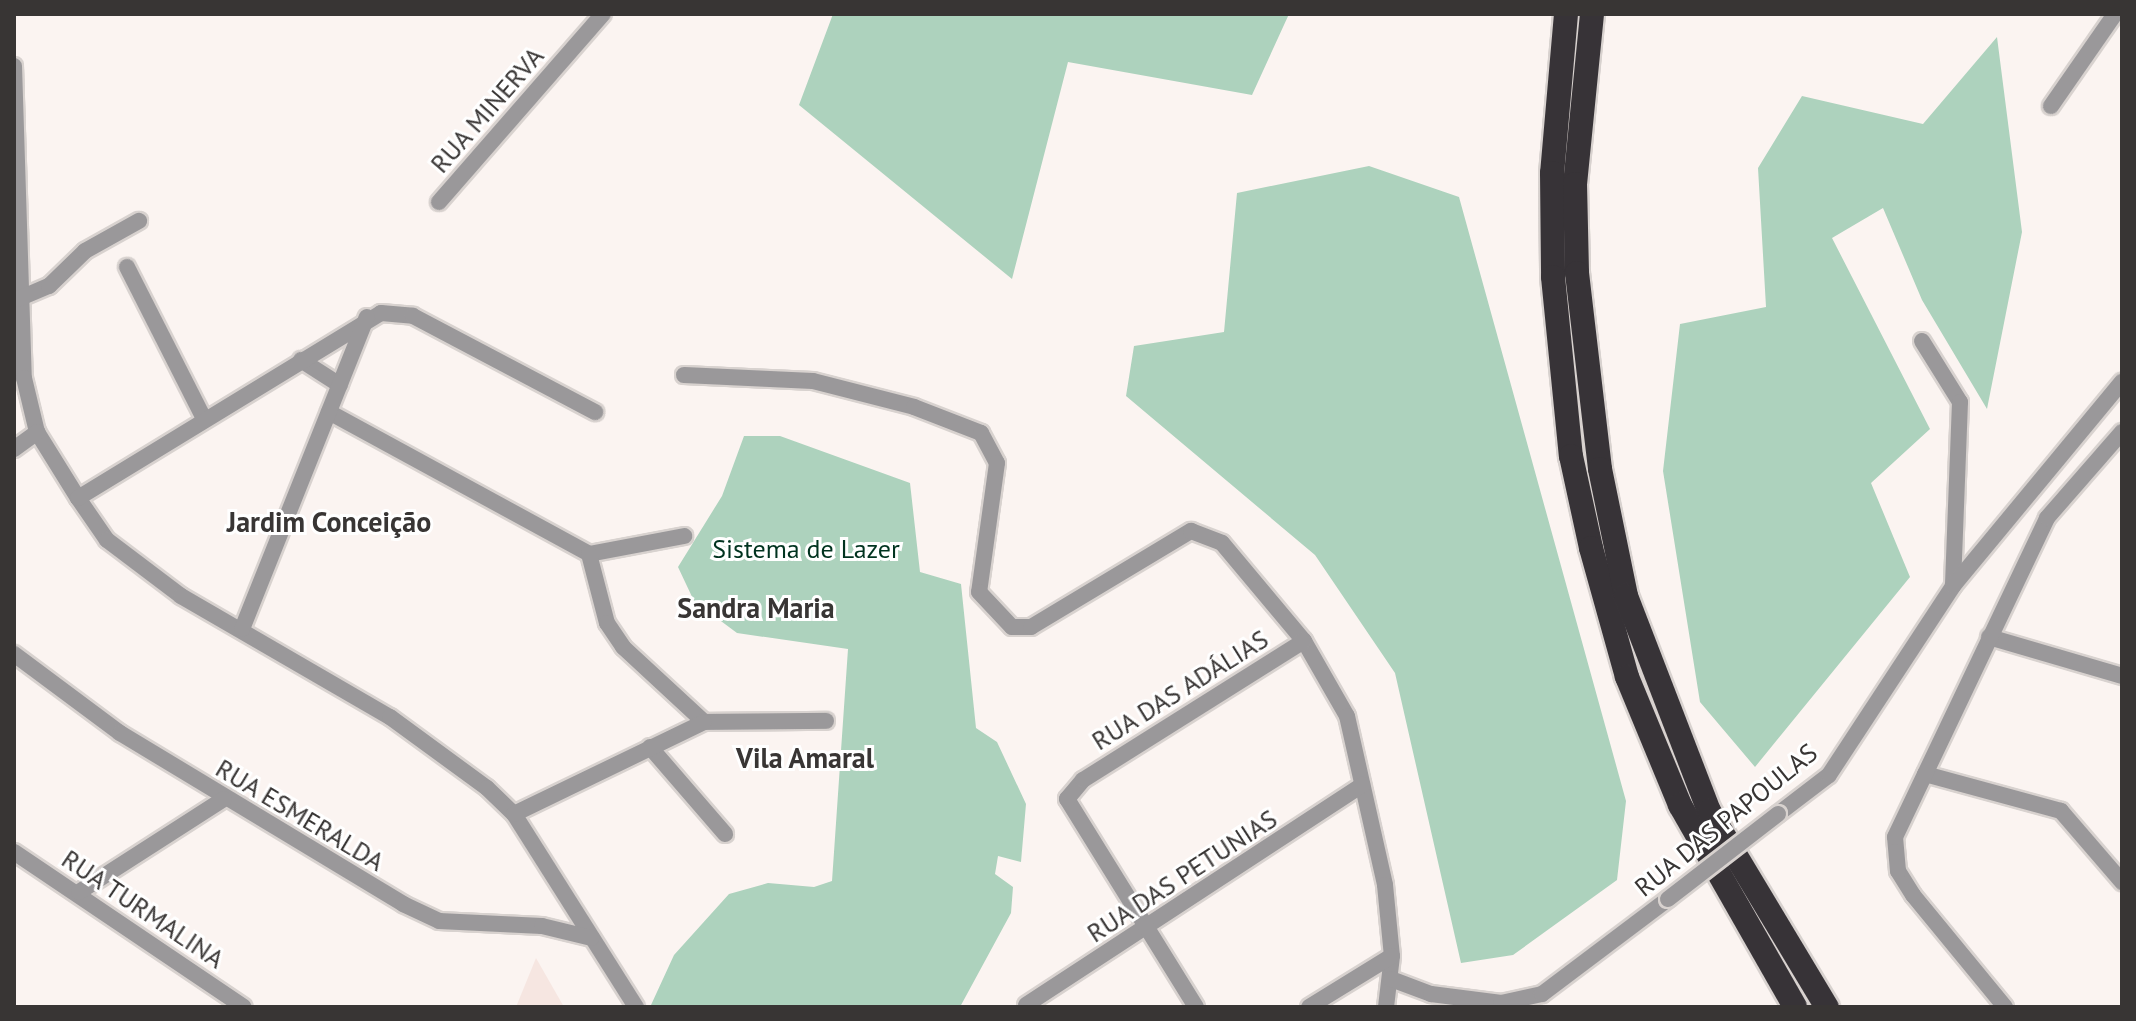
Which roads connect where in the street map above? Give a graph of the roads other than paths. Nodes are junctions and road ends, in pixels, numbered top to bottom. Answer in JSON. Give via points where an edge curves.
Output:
{"nodes":[{"id":1,"x":603,"y":14,"type":"edge"},
{"id":2,"x":1566,"y":14,"type":"edge"},
{"id":3,"x":1592,"y":14,"type":"edge"},
{"id":4,"x":2115,"y":14,"type":"edge"},
{"id":5,"x":14,"y":66,"type":"edge"},
{"id":6,"x":2051,"y":106,"type":"dead end"},
{"id":7,"x":439,"y":202,"type":"dead end"},
{"id":8,"x":139,"y":221,"type":"dead end"},
{"id":9,"x":127,"y":267,"type":"dead end"},
{"id":10,"x":18,"y":299,"type":"junction"},
{"id":11,"x":367,"y":317,"type":"junction"},
{"id":12,"x":1922,"y":341,"type":"dead end"},
{"id":13,"x":301,"y":360,"type":"junction"},
{"id":14,"x":684,"y":375,"type":"dead end"},
{"id":15,"x":2122,"y":382,"type":"edge"},
{"id":16,"x":340,"y":385,"type":"junction"},
{"id":17,"x":329,"y":412,"type":"junction"},
{"id":18,"x":595,"y":412,"type":"dead end"},
{"id":19,"x":204,"y":419,"type":"junction"},
{"id":20,"x":37,"y":432,"type":"junction"},
{"id":21,"x":2120,"y":437,"type":"edge"},
{"id":22,"x":14,"y":449,"type":"edge"},
{"id":23,"x":78,"y":498,"type":"junction"},
{"id":24,"x":684,"y":536,"type":"dead end"},
{"id":25,"x":589,"y":554,"type":"junction"},
{"id":26,"x":1953,"y":586,"type":"junction"},
{"id":27,"x":242,"y":629,"type":"junction"},
{"id":28,"x":1989,"y":637,"type":"junction"},
{"id":29,"x":1304,"y":641,"type":"junction"},
{"id":30,"x":14,"y":654,"type":"edge"},
{"id":31,"x":2122,"y":676,"type":"edge"},
{"id":32,"x":826,"y":721,"type":"dead end"},
{"id":33,"x":704,"y":722,"type":"junction"},
{"id":34,"x":650,"y":747,"type":"junction"},
{"id":35,"x":1925,"y":774,"type":"junction"},
{"id":36,"x":1362,"y":785,"type":"junction"},
{"id":37,"x":224,"y":799,"type":"junction"},
{"id":38,"x":514,"y":814,"type":"junction"},
{"id":39,"x":725,"y":834,"type":"dead end"},
{"id":40,"x":14,"y":852,"type":"edge"},
{"id":41,"x":2122,"y":882,"type":"edge"},
{"id":42,"x":79,"y":892,"type":"junction"},
{"id":43,"x":1146,"y":930,"type":"junction"},
{"id":44,"x":592,"y":938,"type":"junction"},
{"id":45,"x":1392,"y":956,"type":"junction"},
{"id":46,"x":1391,"y":979,"type":"junction"},
{"id":47,"x":1026,"y":1005,"type":"dead end"},
{"id":48,"x":244,"y":1007,"type":"edge"},
{"id":49,"x":636,"y":1007,"type":"edge"},
{"id":50,"x":1196,"y":1007,"type":"edge"},
{"id":51,"x":1309,"y":1007,"type":"edge"},
{"id":52,"x":1386,"y":1007,"type":"edge"},
{"id":53,"x":1795,"y":1007,"type":"edge"},
{"id":54,"x":1827,"y":1007,"type":"edge"},
{"id":55,"x":2005,"y":1007,"type":"edge"}],
"edges":[{"from":1,"to":7,"type":"street","name":"RUA MINERVA"},
{"from":2,"to":53,"type":"highway","via":[[1552,173],[1553,277],[1571,456],[1591,548],[1627,677],[1680,805],[1741,923]]},
{"from":3,"to":54,"type":"highway","via":[[1575,184],[1577,273],[1600,469],[1626,596],[1709,811]]},
{"from":4,"to":6,"type":"street"},
{"from":5,"to":10,"type":"street"},
{"from":8,"to":10,"type":"street","via":[[76,258],[49,286]]},
{"from":9,"to":19,"type":"street"},
{"from":10,"to":20,"type":"street","via":[[24,378]]},
{"from":11,"to":13,"type":"street"},
{"from":11,"to":16,"type":"street"},
{"from":11,"to":18,"type":"street","via":[[413,316]]},
{"from":12,"to":26,"type":"street","via":[[1960,402]]},
{"from":13,"to":16,"type":"street"},
{"from":13,"to":19,"type":"street"},
{"from":14,"to":29,"type":"street","via":[[777,374],[926,411],[993,444],[994,482],[979,592],[1012,627],[1031,627],[1180,537],[1205,532],[1222,543]]},
{"from":15,"to":26,"type":"street","name":"RUA DAS PAPOULAS"},
{"from":16,"to":17,"type":"street"},
{"from":17,"to":25,"type":"street"},
{"from":17,"to":27,"type":"street"},
{"from":19,"to":23,"type":"street"},
{"from":20,"to":22,"type":"street"},
{"from":20,"to":23,"type":"street"},
{"from":21,"to":28,"type":"street","via":[[2047,518]]},
{"from":23,"to":27,"type":"street","via":[[107,540]]},
{"from":24,"to":25,"type":"street"},
{"from":25,"to":33,"type":"street","via":[[607,623],[623,647]]},
{"from":26,"to":46,"type":"street","name":"RUA DAS PAPOULAS","bridge":true,"via":[[1829,775],[1542,994],[1501,1003],[1431,994]]},
{"from":27,"to":38,"type":"street","via":[[390,717]]},
{"from":28,"to":31,"type":"street"},
{"from":28,"to":35,"type":"street"},
{"from":29,"to":36,"type":"street","via":[[1347,716]]},
{"from":29,"to":43,"type":"street","name":"RUA DAS ADÁLIAS","via":[[1083,780],[1066,807]]},
{"from":30,"to":37,"type":"street","name":"RUA ESMERALDA"},
{"from":32,"to":33,"type":"street"},
{"from":33,"to":34,"type":"street"},
{"from":34,"to":38,"type":"street"},
{"from":34,"to":39,"type":"street"},
{"from":35,"to":41,"type":"street","via":[[2061,811]]},
{"from":35,"to":55,"type":"street","via":[[1895,837],[1898,871]]},
{"from":36,"to":43,"type":"street","name":"RUA DAS PETUNIAS"},
{"from":36,"to":45,"type":"street"},
{"from":37,"to":42,"type":"street"},
{"from":37,"to":44,"type":"street","name":"RUA ESMERALDA","via":[[439,921],[529,924]]},
{"from":38,"to":44,"type":"street"},
{"from":40,"to":42,"type":"street","name":"RUA TURMALINA"},
{"from":42,"to":48,"type":"street","name":"RUA TURMALINA"},
{"from":43,"to":47,"type":"street","name":"RUA DAS PETUNIAS"},
{"from":43,"to":50,"type":"street"},
{"from":44,"to":49,"type":"street"},
{"from":45,"to":46,"type":"street"},
{"from":45,"to":51,"type":"street"},
{"from":46,"to":52,"type":"street"}]}
